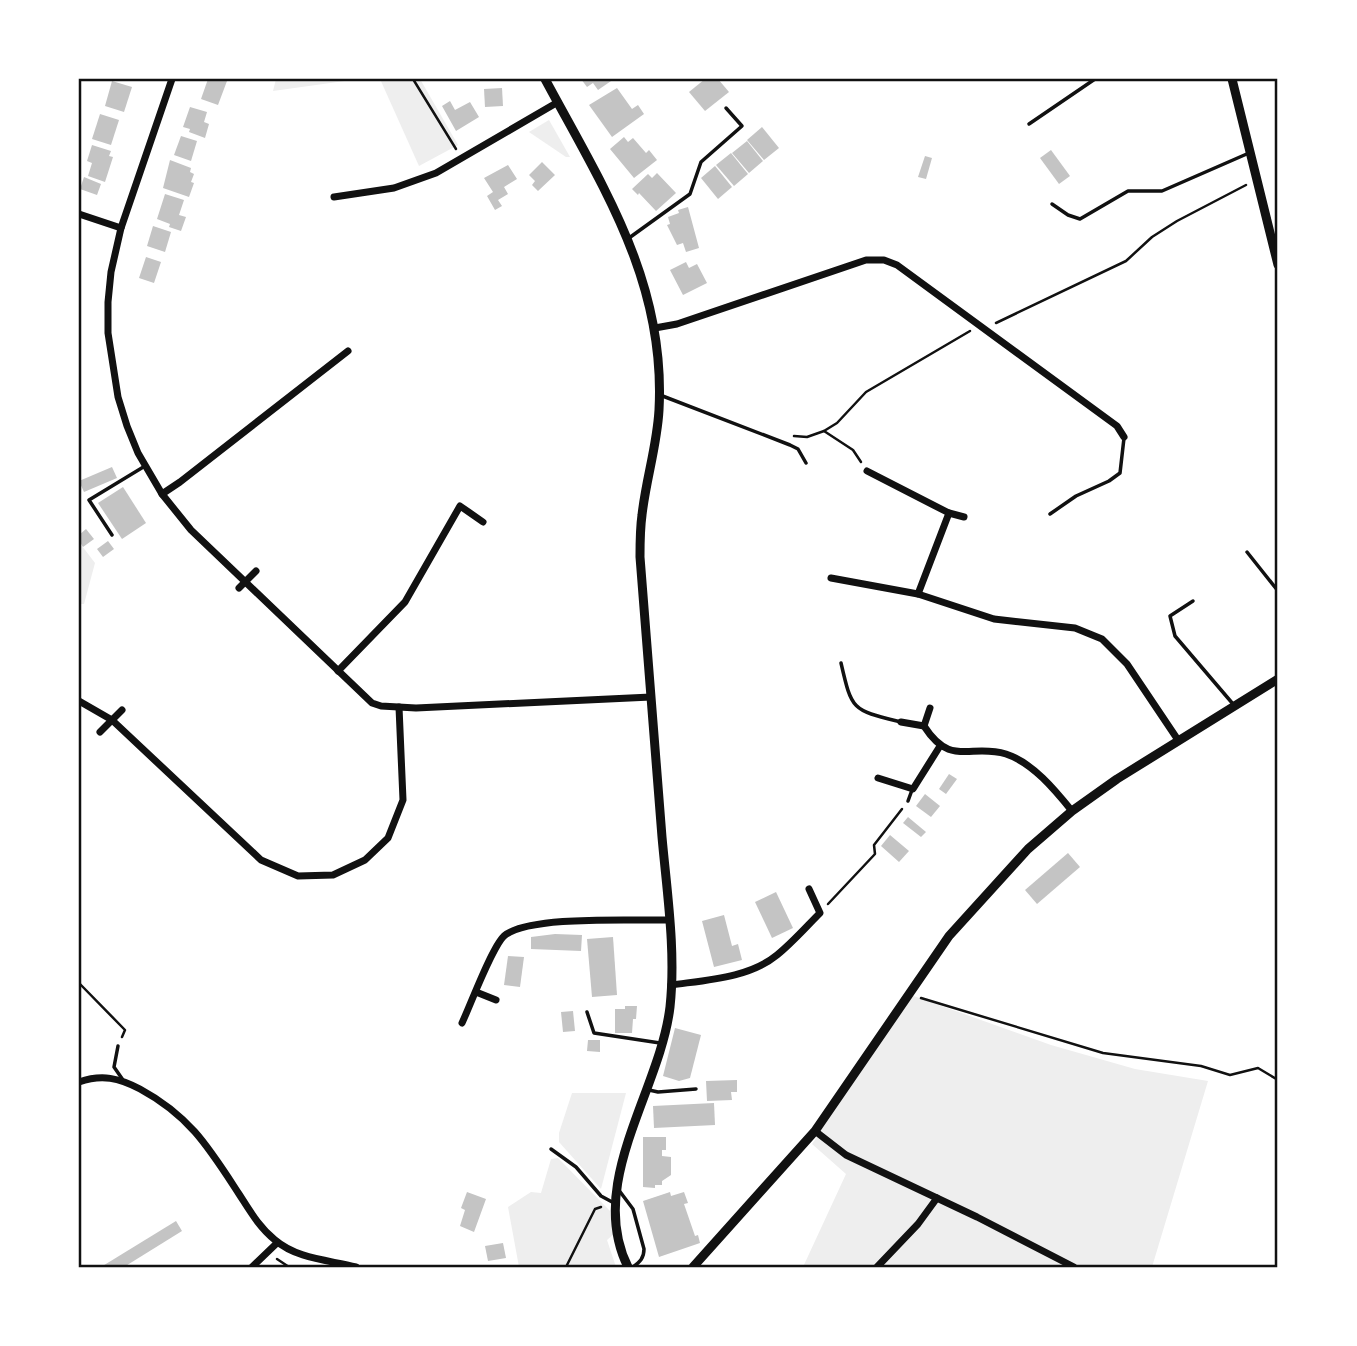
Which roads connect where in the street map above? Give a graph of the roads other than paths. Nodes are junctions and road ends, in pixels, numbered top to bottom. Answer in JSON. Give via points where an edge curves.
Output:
{"nodes":[{"id":1,"x":173,"y":79,"type":"edge"},
{"id":2,"x":545,"y":79,"type":"edge"},
{"id":3,"x":1095,"y":79,"type":"edge"},
{"id":4,"x":1232,"y":79,"type":"edge"},
{"id":5,"x":558,"y":102,"type":"junction"},
{"id":6,"x":726,"y":108,"type":"dead end"},
{"id":7,"x":1029,"y":124,"type":"dead end"},
{"id":8,"x":1251,"y":153,"type":"junction"},
{"id":9,"x":334,"y":197,"type":"dead end"},
{"id":10,"x":1052,"y":204,"type":"dead end"},
{"id":11,"x":79,"y":214,"type":"edge"},
{"id":12,"x":121,"y":228,"type":"junction"},
{"id":13,"x":629,"y":238,"type":"junction"},
{"id":14,"x":1278,"y":265,"type":"edge"},
{"id":15,"x":655,"y":328,"type":"junction"},
{"id":16,"x":348,"y":351,"type":"dead end"},
{"id":17,"x":660,"y":395,"type":"junction"},
{"id":18,"x":1124,"y":437,"type":"joint"},
{"id":19,"x":806,"y":463,"type":"dead end"},
{"id":20,"x":145,"y":466,"type":"junction"},
{"id":21,"x":867,"y":471,"type":"road end"},
{"id":22,"x":162,"y":494,"type":"junction"},
{"id":23,"x":948,"y":513,"type":"junction"},
{"id":24,"x":1050,"y":514,"type":"dead end"},
{"id":25,"x":964,"y":517,"type":"dead end"},
{"id":26,"x":483,"y":522,"type":"dead end"},
{"id":27,"x":112,"y":535,"type":"dead end"},
{"id":28,"x":1248,"y":552,"type":"dead end"},
{"id":29,"x":256,"y":571,"type":"dead end"},
{"id":30,"x":831,"y":578,"type":"dead end"},
{"id":31,"x":246,"y":581,"type":"junction"},
{"id":32,"x":239,"y":588,"type":"dead end"},
{"id":33,"x":1278,"y":591,"type":"edge"},
{"id":34,"x":918,"y":594,"type":"junction"},
{"id":35,"x":1192,"y":601,"type":"dead end"},
{"id":36,"x":841,"y":663,"type":"dead end"},
{"id":37,"x":338,"y":671,"type":"junction"},
{"id":38,"x":1278,"y":679,"type":"edge"},
{"id":39,"x":651,"y":697,"type":"junction"},
{"id":40,"x":79,"y":701,"type":"edge"},
{"id":41,"x":1235,"y":705,"type":"junction"},
{"id":42,"x":399,"y":707,"type":"junction"},
{"id":43,"x":930,"y":708,"type":"dead end"},
{"id":44,"x":122,"y":710,"type":"dead end"},
{"id":45,"x":112,"y":720,"type":"junction"},
{"id":46,"x":901,"y":722,"type":"joint"},
{"id":47,"x":924,"y":726,"type":"junction"},
{"id":48,"x":100,"y":732,"type":"dead end"},
{"id":49,"x":1178,"y":740,"type":"junction"},
{"id":50,"x":940,"y":746,"type":"junction"},
{"id":51,"x":878,"y":778,"type":"dead end"},
{"id":52,"x":913,"y":789,"type":"junction"},
{"id":53,"x":908,"y":801,"type":"road end"},
{"id":54,"x":1072,"y":811,"type":"junction"},
{"id":55,"x":809,"y":889,"type":"dead end"},
{"id":56,"x":669,"y":920,"type":"junction"},
{"id":57,"x":671,"y":985,"type":"junction"},
{"id":58,"x":476,"y":992,"type":"junction"},
{"id":59,"x":496,"y":1000,"type":"dead end"},
{"id":60,"x":587,"y":1012,"type":"dead end"},
{"id":61,"x":462,"y":1023,"type":"dead end"},
{"id":62,"x":662,"y":1044,"type":"junction"},
{"id":63,"x":118,"y":1046,"type":"road end"},
{"id":64,"x":123,"y":1080,"type":"junction"},
{"id":65,"x":79,"y":1082,"type":"edge"},
{"id":66,"x":646,"y":1089,"type":"junction"},
{"id":67,"x":696,"y":1089,"type":"dead end"},
{"id":68,"x":815,"y":1131,"type":"junction"},
{"id":69,"x":551,"y":1149,"type":"dead end"},
{"id":70,"x":617,"y":1188,"type":"junction"},
{"id":71,"x":937,"y":1198,"type":"junction"},
{"id":72,"x":614,"y":1203,"type":"junction"},
{"id":73,"x":277,"y":1243,"type":"junction"},
{"id":74,"x":252,"y":1267,"type":"edge"},
{"id":75,"x":356,"y":1267,"type":"edge"},
{"id":76,"x":631,"y":1267,"type":"edge"},
{"id":77,"x":693,"y":1267,"type":"edge"},
{"id":78,"x":877,"y":1267,"type":"edge"},
{"id":79,"x":1074,"y":1267,"type":"edge"}],
"edges":[{"from":1,"to":12,"type":"street"},
{"from":2,"to":5,"type":"street"},
{"from":3,"to":7,"type":"lane"},
{"from":4,"to":8,"type":"street"},
{"from":5,"to":9,"type":"street","via":[[436,173],[394,188]]},
{"from":5,"to":13,"type":"street"},
{"from":6,"to":13,"type":"lane","via":[[742,126],[701,162],[690,194]]},
{"from":8,"to":10,"type":"lane","via":[[1162,191],[1128,191],[1080,219]]},
{"from":8,"to":14,"type":"street"},
{"from":11,"to":12,"type":"street"},
{"from":12,"to":20,"type":"street","via":[[111,272],[108,333],[118,397]]},
{"from":13,"to":15,"type":"street"},
{"from":15,"to":17,"type":"street"},
{"from":15,"to":18,"type":"street","via":[[876,259],[897,265],[1117,426]]},
{"from":16,"to":22,"type":"street"},
{"from":17,"to":19,"type":"lane","via":[[790,445]]},
{"from":17,"to":39,"type":"street","via":[[640,557]]},
{"from":18,"to":24,"type":"lane","via":[[1121,473]]},
{"from":20,"to":22,"type":"street"},
{"from":20,"to":27,"type":"lane","via":[[89,500]]},
{"from":21,"to":23,"type":"street"},
{"from":22,"to":31,"type":"street","via":[[191,530]]},
{"from":23,"to":25,"type":"street"},
{"from":23,"to":34,"type":"street"},
{"from":26,"to":37,"type":"street","via":[[460,506],[405,602]]},
{"from":28,"to":33,"type":"lane"},
{"from":29,"to":31,"type":"street"},
{"from":30,"to":34,"type":"street"},
{"from":31,"to":32,"type":"street"},
{"from":31,"to":37,"type":"street"},
{"from":34,"to":49,"type":"street","via":[[994,619],[1076,628],[1102,639],[1127,664]]},
{"from":35,"to":41,"type":"lane","via":[[1170,616],[1175,636]]},
{"from":36,"to":46,"type":"lane","via":[[850,700],[859,709]]},
{"from":37,"to":42,"type":"street","via":[[372,703]]},
{"from":38,"to":41,"type":"street"},
{"from":39,"to":42,"type":"street"},
{"from":39,"to":56,"type":"street"},
{"from":40,"to":45,"type":"street"},
{"from":41,"to":49,"type":"street"},
{"from":42,"to":45,"type":"street","via":[[403,800],[388,838],[365,860],[333,874],[298,876],[261,860]]},
{"from":43,"to":47,"type":"street"},
{"from":44,"to":45,"type":"street"},
{"from":45,"to":48,"type":"street"},
{"from":46,"to":47,"type":"street"},
{"from":47,"to":50,"type":"street"},
{"from":49,"to":54,"type":"street"},
{"from":50,"to":52,"type":"street"},
{"from":50,"to":54,"type":"street","via":[[952,751],[997,752],[1021,760]]},
{"from":51,"to":52,"type":"street"},
{"from":52,"to":53,"type":"lane"},
{"from":54,"to":68,"type":"street","via":[[1028,849],[948,936]]},
{"from":55,"to":57,"type":"street","via":[[820,913],[775,957],[750,970]]},
{"from":56,"to":57,"type":"street"},
{"from":56,"to":58,"type":"street","via":[[524,926],[498,944]]},
{"from":57,"to":62,"type":"street"},
{"from":58,"to":59,"type":"street"},
{"from":58,"to":61,"type":"street"},
{"from":60,"to":62,"type":"lane","via":[[591,1029],[599,1035]]},
{"from":62,"to":66,"type":"street"},
{"from":63,"to":64,"type":"lane","via":[[114,1067]]},
{"from":64,"to":65,"type":"street","via":[[111,1077]]},
{"from":64,"to":73,"type":"street","via":[[165,1103],[191,1125],[259,1226]]},
{"from":66,"to":67,"type":"lane"},
{"from":66,"to":70,"type":"street"},
{"from":68,"to":71,"type":"street","via":[[845,1155]]},
{"from":68,"to":77,"type":"street"},
{"from":69,"to":72,"type":"lane"},
{"from":70,"to":72,"type":"street"},
{"from":70,"to":76,"type":"lane","via":[[633,1209],[644,1249],[640,1261]]},
{"from":71,"to":78,"type":"street"},
{"from":71,"to":79,"type":"street"},
{"from":72,"to":76,"type":"street","via":[[620,1247]]},
{"from":73,"to":74,"type":"street"},
{"from":73,"to":75,"type":"street","via":[[312,1258]]}]}
